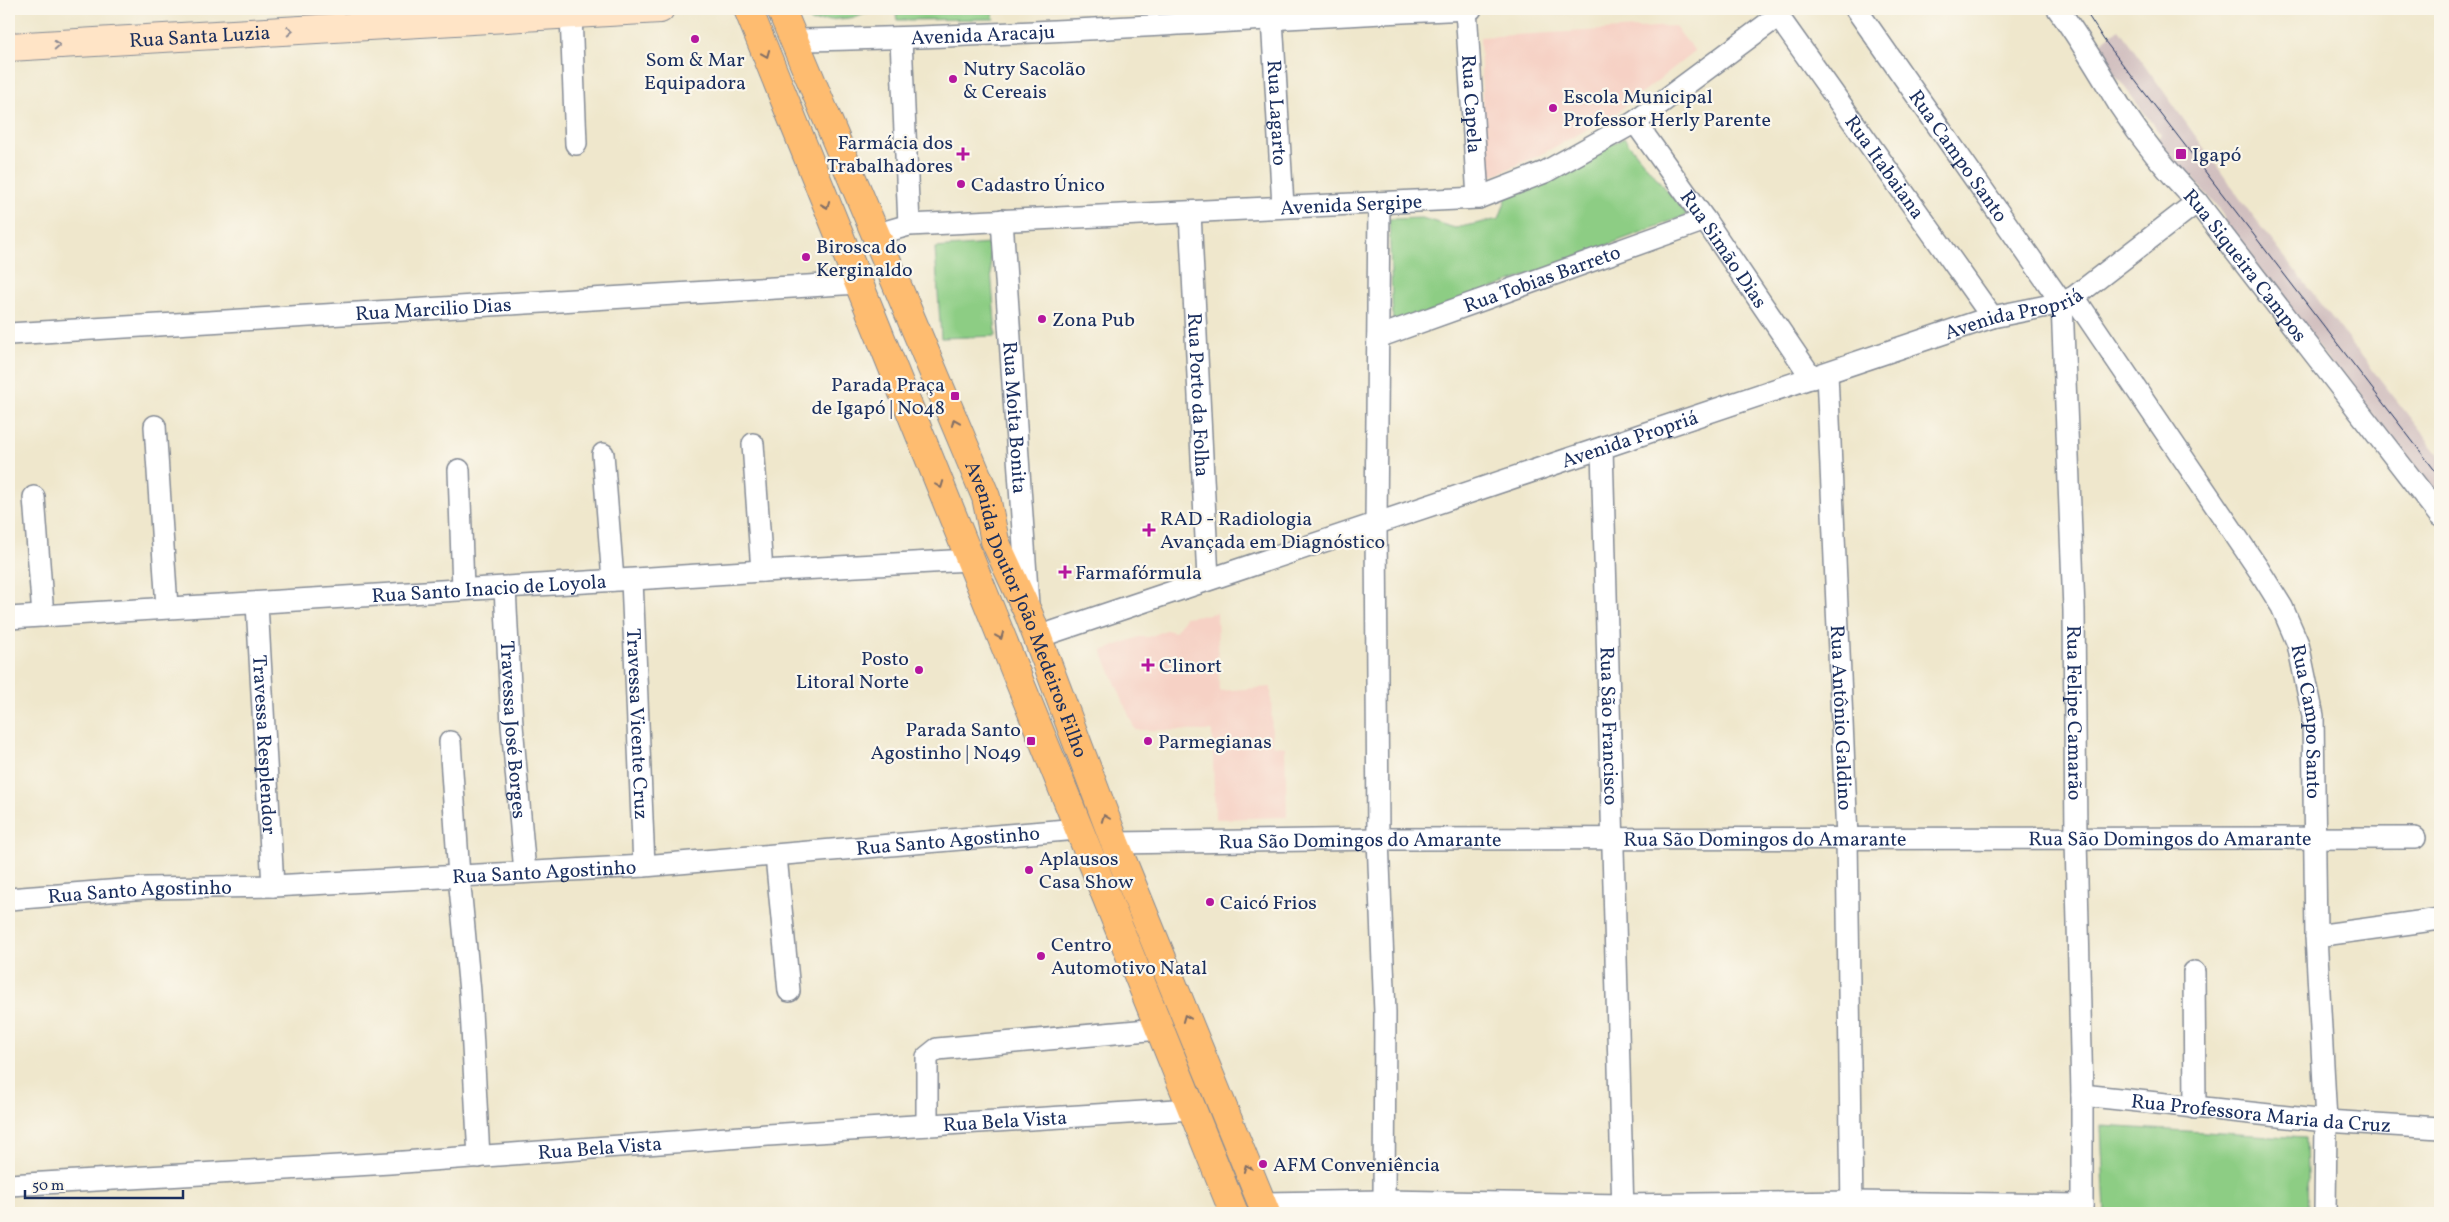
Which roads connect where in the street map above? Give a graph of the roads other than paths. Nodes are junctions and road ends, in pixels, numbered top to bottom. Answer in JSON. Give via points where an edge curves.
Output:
{"nodes":[{"id":1,"x":660,"y":9,"type":"edge"},
{"id":2,"x":748,"y":9,"type":"edge"},
{"id":3,"x":781,"y":9,"type":"edge"},
{"id":4,"x":1466,"y":9,"type":"edge"},
{"id":5,"x":1471,"y":9,"type":"edge"},
{"id":6,"x":1856,"y":9,"type":"edge"},
{"id":7,"x":2058,"y":9,"type":"edge"},
{"id":8,"x":1780,"y":12,"type":"edge"},
{"id":9,"x":571,"y":15,"type":"junction"},
{"id":10,"x":1272,"y":19,"type":"junction"},
{"id":11,"x":901,"y":39,"type":"junction"},
{"id":12,"x":794,"y":40,"type":"junction"},
{"id":13,"x":9,"y":48,"type":"edge"},
{"id":14,"x":1634,"y":122,"type":"junction"},
{"id":15,"x":576,"y":144,"type":"dead end"},
{"id":16,"x":1478,"y":198,"type":"junction"},
{"id":17,"x":2197,"y":202,"type":"junction"},
{"id":18,"x":1379,"y":203,"type":"junction"},
{"id":19,"x":1283,"y":206,"type":"junction"},
{"id":20,"x":1190,"y":213,"type":"junction"},
{"id":21,"x":1002,"y":220,"type":"junction"},
{"id":22,"x":1705,"y":220,"type":"junction"},
{"id":23,"x":909,"y":225,"type":"junction"},
{"id":24,"x":874,"y":235,"type":"junction"},
{"id":25,"x":858,"y":283,"type":"junction"},
{"id":26,"x":2068,"y":300,"type":"junction"},
{"id":27,"x":1992,"y":317,"type":"junction"},
{"id":28,"x":9,"y":334,"type":"edge"},
{"id":29,"x":1378,"y":337,"type":"junction"},
{"id":30,"x":1820,"y":375,"type":"junction"},
{"id":31,"x":940,"y":386,"type":"junction"},
{"id":32,"x":155,"y":426,"type":"dead end"},
{"id":33,"x":919,"y":430,"type":"junction"},
{"id":34,"x":754,"y":444,"type":"dead end"},
{"id":35,"x":1602,"y":448,"type":"junction"},
{"id":36,"x":603,"y":454,"type":"dead end"},
{"id":37,"x":459,"y":470,"type":"dead end"},
{"id":38,"x":34,"y":497,"type":"dead end"},
{"id":39,"x":2440,"y":516,"type":"edge"},
{"id":40,"x":1376,"y":523,"type":"junction"},
{"id":41,"x":995,"y":541,"type":"junction"},
{"id":42,"x":970,"y":560,"type":"junction"},
{"id":43,"x":762,"y":571,"type":"junction"},
{"id":44,"x":1208,"y":579,"type":"junction"},
{"id":45,"x":623,"y":580,"type":"junction"},
{"id":46,"x":506,"y":588,"type":"junction"},
{"id":47,"x":463,"y":589,"type":"junction"},
{"id":48,"x":257,"y":604,"type":"junction"},
{"id":49,"x":167,"y":607,"type":"junction"},
{"id":50,"x":43,"y":616,"type":"junction"},
{"id":51,"x":9,"y":618,"type":"edge"},
{"id":52,"x":1033,"y":626,"type":"junction"},
{"id":53,"x":450,"y":742,"type":"dead end"},
{"id":54,"x":1078,"y":830,"type":"junction"},
{"id":55,"x":1847,"y":838,"type":"junction"},
{"id":56,"x":2076,"y":838,"type":"junction"},
{"id":57,"x":2415,"y":838,"type":"dead end"},
{"id":58,"x":1378,"y":839,"type":"junction"},
{"id":59,"x":1614,"y":839,"type":"junction"},
{"id":60,"x":2316,"y":840,"type":"junction"},
{"id":61,"x":1115,"y":843,"type":"junction"},
{"id":62,"x":776,"y":856,"type":"junction"},
{"id":63,"x":644,"y":866,"type":"junction"},
{"id":64,"x":525,"y":872,"type":"junction"},
{"id":65,"x":459,"y":876,"type":"junction"},
{"id":66,"x":273,"y":886,"type":"junction"},
{"id":67,"x":9,"y":899,"type":"edge"},
{"id":68,"x":2440,"y":919,"type":"edge"},
{"id":69,"x":2316,"y":936,"type":"junction"},
{"id":70,"x":2194,"y":972,"type":"dead end"},
{"id":71,"x":789,"y":991,"type":"dead end"},
{"id":72,"x":1159,"y":1029,"type":"junction"},
{"id":73,"x":2082,"y":1095,"type":"junction"},
{"id":74,"x":2195,"y":1108,"type":"junction"},
{"id":75,"x":1192,"y":1109,"type":"junction"},
{"id":76,"x":2326,"y":1121,"type":"junction"},
{"id":77,"x":927,"y":1125,"type":"junction"},
{"id":78,"x":2440,"y":1128,"type":"edge"},
{"id":79,"x":479,"y":1157,"type":"junction"},
{"id":80,"x":9,"y":1185,"type":"edge"},
{"id":81,"x":1384,"y":1201,"type":"junction"},
{"id":82,"x":1264,"y":1208,"type":"edge"},
{"id":83,"x":1852,"y":1208,"type":"edge"},
{"id":84,"x":1623,"y":1209,"type":"edge"},
{"id":85,"x":2082,"y":1209,"type":"edge"},
{"id":86,"x":1234,"y":1213,"type":"edge"},
{"id":87,"x":2325,"y":1213,"type":"edge"}],
"edges":[{"from":1,"to":9,"type":"main road","name":"Rua Santa Luzia"},
{"from":2,"to":25,"type":"main road","name":"Avenida Doutor João Medeiros Filho","one_way":true},
{"from":3,"to":12,"type":"main road","name":"Avenida Doutor João Medeiros Filho"},
{"from":4,"to":5,"type":"street","name":"Avenida Aracaju"},
{"from":4,"to":10,"type":"street","name":"Avenida Aracaju"},
{"from":4,"to":16,"type":"street","name":"Rua Capela"},
{"from":6,"to":26,"type":"street","name":"Rua Campo Santo"},
{"from":7,"to":17,"type":"street","name":"Rua Siqueira Campos","via":[[2080,38],[2121,107],[2174,178]]},
{"from":8,"to":14,"type":"street","name":"Avenida Sergipe"},
{"from":8,"to":27,"type":"street","name":"Rua Itabaiana"},
{"from":13,"to":9,"type":"main road","name":"Rua Santa Luzia","one_way":true},
{"from":9,"to":15,"type":"street"},
{"from":10,"to":11,"type":"street","name":"Avenida Aracaju"},
{"from":10,"to":19,"type":"street","name":"Rua Lagarto"},
{"from":11,"to":12,"type":"street","name":"Avenida Aracaju"},
{"from":11,"to":23,"type":"street"},
{"from":12,"to":24,"type":"main road","name":"Avenida Doutor João Medeiros Filho"},
{"from":14,"to":16,"type":"street","name":"Avenida Sergipe","via":[[1545,172]]},
{"from":14,"to":22,"type":"street","name":"Rua Simão Dias"},
{"from":16,"to":18,"type":"street","name":"Avenida Sergipe"},
{"from":17,"to":26,"type":"street","name":"Avenida Propriá"},
{"from":17,"to":39,"type":"street","name":"Rua Siqueira Campos"},
{"from":18,"to":19,"type":"street","name":"Avenida Sergipe"},
{"from":18,"to":29,"type":"street"},
{"from":19,"to":20,"type":"street","name":"Avenida Sergipe"},
{"from":20,"to":21,"type":"street","name":"Avenida Sergipe"},
{"from":20,"to":44,"type":"street","name":"Rua Porto da Folha"},
{"from":21,"to":23,"type":"street","name":"Avenida Sergipe"},
{"from":21,"to":52,"type":"street","name":"Rua Moita Bonita"},
{"from":22,"to":29,"type":"street","name":"Rua Tobias Barreto"},
{"from":22,"to":30,"type":"street","name":"Rua Simão Dias"},
{"from":23,"to":24,"type":"street","name":"Avenida Sergipe"},
{"from":24,"to":31,"type":"main road","name":"Avenida Doutor João Medeiros Filho"},
{"from":25,"to":28,"type":"street","name":"Rua Marcilio Dias"},
{"from":25,"to":31,"type":"main road","via":[[887,317],[912,377],[918,382]]},
{"from":25,"to":33,"type":"main road","name":"Avenida Doutor João Medeiros Filho"},
{"from":26,"to":27,"type":"street","name":"Avenida Propriá"},
{"from":26,"to":56,"type":"street","name":"Rua Felipe Camarão"},
{"from":26,"to":60,"type":"street","name":"Rua Campo Santo","via":[[2282,607],[2298,644],[2313,716]]},
{"from":27,"to":30,"type":"street","name":"Avenida Propriá"},
{"from":29,"to":40,"type":"street"},
{"from":30,"to":35,"type":"street","name":"Avenida Propriá"},
{"from":30,"to":55,"type":"street","name":"Rua Antônio Galdino"},
{"from":41,"to":31,"type":"main road","name":"Avenida Doutor João Medeiros Filho","one_way":true,"via":[[986,497]]},
{"from":32,"to":49,"type":"street"},
{"from":33,"to":41,"type":"main road","via":[[939,435],[945,441],[967,495]]},
{"from":33,"to":42,"type":"main road","name":"Avenida Doutor João Medeiros Filho","one_way":true},
{"from":34,"to":43,"type":"street"},
{"from":35,"to":40,"type":"street","name":"Avenida Propriá"},
{"from":35,"to":59,"type":"street","name":"Rua São Francisco"},
{"from":36,"to":45,"type":"street","name":"Travessa Vicente Cruz"},
{"from":37,"to":47,"type":"street"},
{"from":38,"to":50,"type":"street"},
{"from":40,"to":44,"type":"street","name":"Avenida Propriá"},
{"from":40,"to":58,"type":"street"},
{"from":41,"to":52,"type":"main road","name":"Avenida Doutor João Medeiros Filho"},
{"from":42,"to":43,"type":"street","name":"Rua Santo Inacio de Loyola"},
{"from":42,"to":54,"type":"main road","name":"Avenida Doutor João Medeiros Filho","one_way":true},
{"from":43,"to":45,"type":"street","name":"Rua Santo Inacio de Loyola"},
{"from":44,"to":52,"type":"street","name":"Avenida Propriá"},
{"from":45,"to":46,"type":"street","name":"Rua Santo Inacio de Loyola"},
{"from":45,"to":63,"type":"street","name":"Travessa Vicente Cruz"},
{"from":46,"to":47,"type":"street","name":"Rua Santo Inacio de Loyola"},
{"from":46,"to":64,"type":"street","name":"Travessa José Borges","via":[[512,725]]},
{"from":47,"to":48,"type":"street","name":"Rua Santo Inacio de Loyola"},
{"from":48,"to":49,"type":"street","name":"Rua Santo Inacio de Loyola"},
{"from":48,"to":66,"type":"street","name":"Travessa Resplendor"},
{"from":49,"to":50,"type":"street","name":"Rua Santo Inacio de Loyola"},
{"from":50,"to":51,"type":"street","name":"Rua Santo Inacio de Loyola"},
{"from":61,"to":52,"type":"main road","name":"Avenida Doutor João Medeiros Filho","one_way":true},
{"from":53,"to":65,"type":"street"},
{"from":54,"to":62,"type":"street","name":"Rua Santo Agostinho"},
{"from":54,"to":72,"type":"main road","name":"Avenida Doutor João Medeiros Filho"},
{"from":55,"to":56,"type":"street","name":"Rua São Domingos do Amarante"},
{"from":55,"to":59,"type":"street","name":"Rua São Domingos do Amarante"},
{"from":55,"to":83,"type":"street","name":"Rua Antônio Galdino"},
{"from":56,"to":60,"type":"street","name":"Rua São Domingos do Amarante"},
{"from":56,"to":73,"type":"street","name":"Rua Felipe Camarão"},
{"from":57,"to":60,"type":"street","name":"Rua São Domingos do Amarante"},
{"from":58,"to":59,"type":"street","name":"Rua São Domingos do Amarante"},
{"from":58,"to":61,"type":"street","name":"Rua São Domingos do Amarante"},
{"from":58,"to":81,"type":"street","via":[[1385,1013]]},
{"from":59,"to":84,"type":"street","name":"Rua São Francisco"},
{"from":60,"to":69,"type":"street","name":"Rua Campo Santo"},
{"from":82,"to":61,"type":"main road","name":"Avenida Doutor João Medeiros Filho","one_way":true},
{"from":62,"to":63,"type":"street","name":"Rua Santo Agostinho"},
{"from":62,"to":71,"type":"street"},
{"from":63,"to":64,"type":"street","name":"Rua Santo Agostinho"},
{"from":64,"to":65,"type":"street","name":"Rua Santo Agostinho"},
{"from":65,"to":66,"type":"street","name":"Rua Santo Agostinho"},
{"from":65,"to":79,"type":"street","via":[[470,992]]},
{"from":66,"to":67,"type":"street","name":"Rua Santo Agostinho","via":[[147,888]]},
{"from":68,"to":69,"type":"street"},
{"from":69,"to":76,"type":"street","name":"Rua Campo Santo"},
{"from":70,"to":74,"type":"street"},
{"from":72,"to":75,"type":"main road","name":"Avenida Doutor João Medeiros Filho"},
{"from":72,"to":77,"type":"street","via":[[937,1049],[927,1057]]},
{"from":73,"to":74,"type":"street","name":"Rua Professora Maria da Cruz"},
{"from":73,"to":85,"type":"street","name":"Rua Felipe Camarão"},
{"from":74,"to":76,"type":"street","name":"Rua Professora Maria da Cruz"},
{"from":75,"to":77,"type":"street","name":"Rua Bela Vista"},
{"from":75,"to":86,"type":"main road","name":"Avenida Doutor João Medeiros Filho"},
{"from":76,"to":78,"type":"street","name":"Rua Professora Maria da Cruz"},
{"from":76,"to":87,"type":"street","name":"Rua Campo Santo"},
{"from":77,"to":79,"type":"street","name":"Rua Bela Vista"},
{"from":79,"to":80,"type":"street","name":"Rua Bela Vista"},
{"from":81,"to":82,"type":"street"},
{"from":81,"to":84,"type":"street"},
{"from":83,"to":84,"type":"street"},
{"from":83,"to":85,"type":"street"}]}
